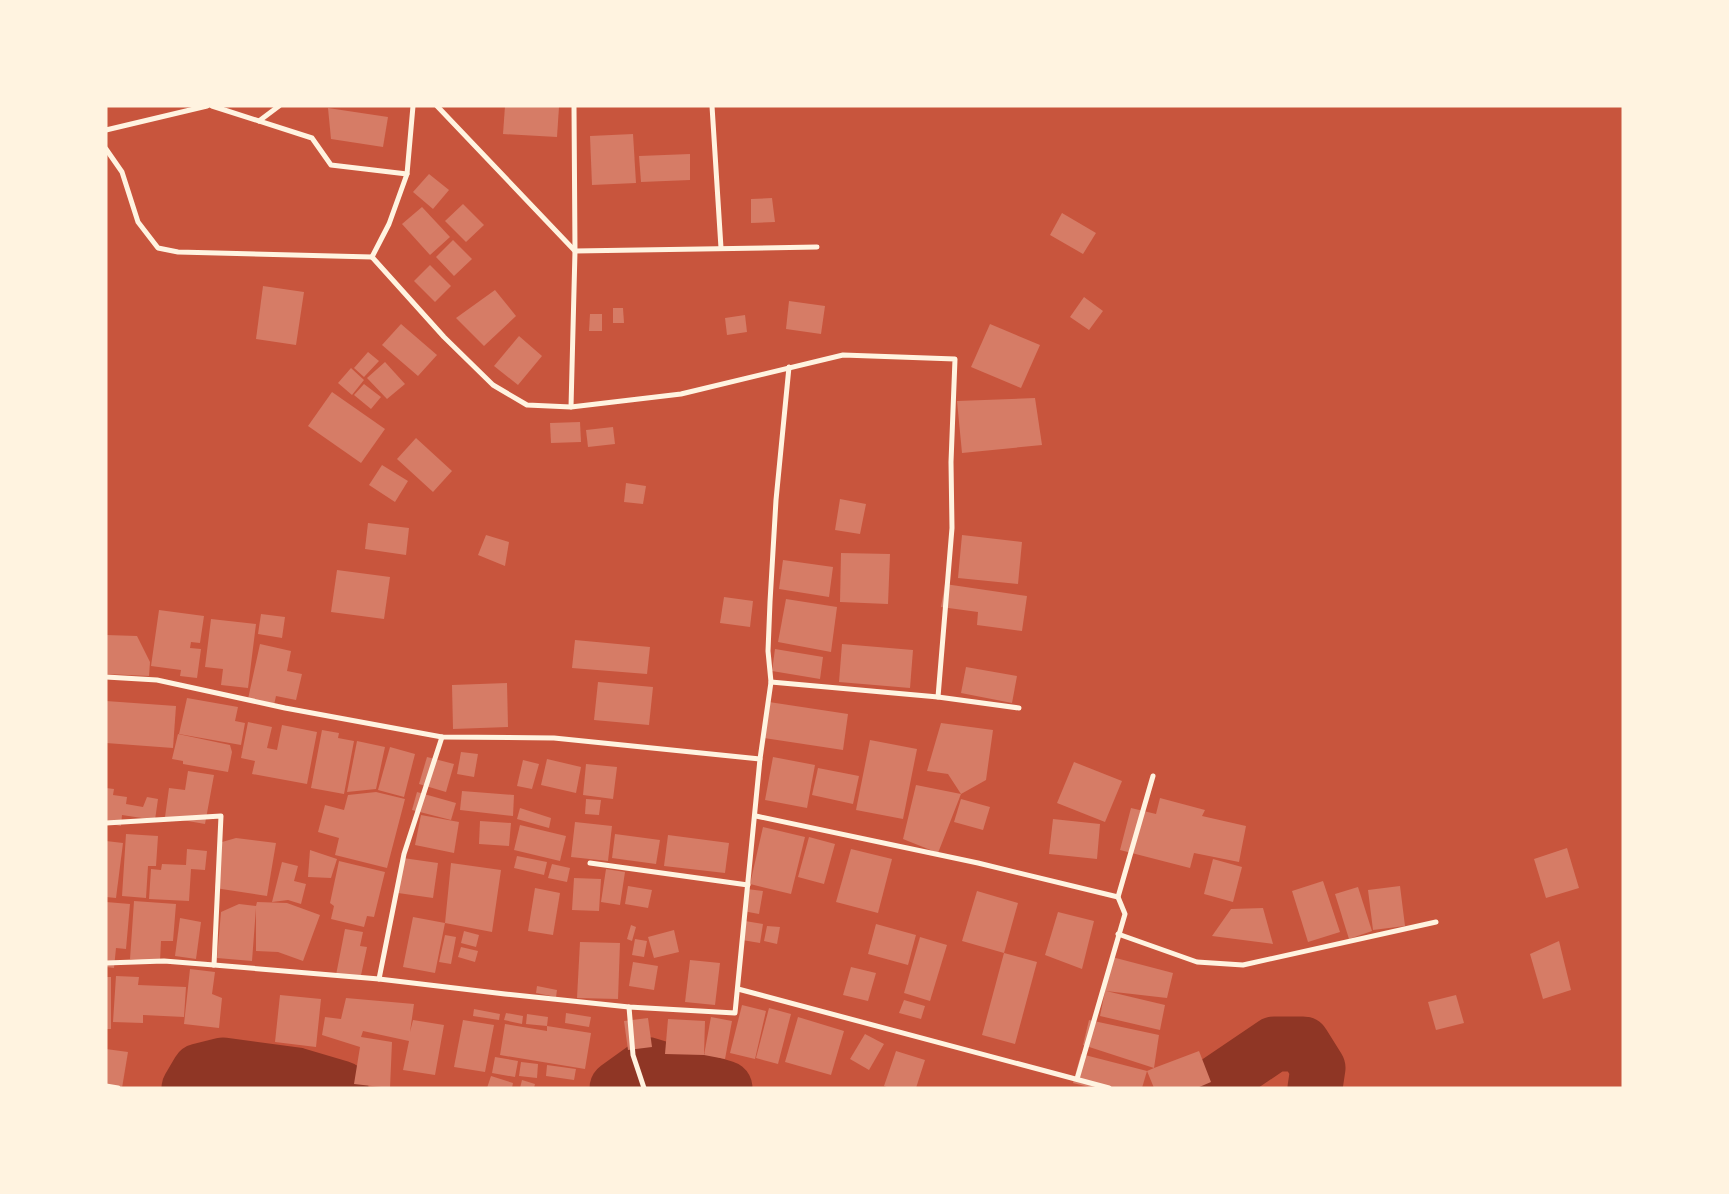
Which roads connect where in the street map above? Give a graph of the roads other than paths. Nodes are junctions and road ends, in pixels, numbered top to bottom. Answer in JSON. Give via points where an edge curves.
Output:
{"nodes":[{"id":1,"x":207,"y":106,"type":"edge"},
{"id":2,"x":212,"y":106,"type":"edge"},
{"id":3,"x":279,"y":106,"type":"edge"},
{"id":4,"x":413,"y":106,"type":"edge"},
{"id":5,"x":437,"y":106,"type":"edge"},
{"id":6,"x":574,"y":106,"type":"edge"},
{"id":7,"x":712,"y":106,"type":"edge"},
{"id":8,"x":259,"y":121,"type":"junction"},
{"id":9,"x":106,"y":130,"type":"edge"},
{"id":10,"x":106,"y":149,"type":"edge"},
{"id":11,"x":407,"y":174,"type":"junction"},
{"id":12,"x":817,"y":246,"type":"dead end"},
{"id":13,"x":721,"y":248,"type":"junction"},
{"id":14,"x":575,"y":251,"type":"junction"},
{"id":15,"x":372,"y":258,"type":"junction"},
{"id":16,"x":789,"y":367,"type":"junction"},
{"id":17,"x":571,"y":407,"type":"junction"},
{"id":18,"x":106,"y":677,"type":"edge"},
{"id":19,"x":771,"y":682,"type":"junction"},
{"id":20,"x":938,"y":697,"type":"junction"},
{"id":21,"x":1018,"y":708,"type":"dead end"},
{"id":22,"x":442,"y":737,"type":"junction"},
{"id":23,"x":760,"y":760,"type":"junction"},
{"id":24,"x":1153,"y":776,"type":"dead end"},
{"id":25,"x":756,"y":816,"type":"junction"},
{"id":26,"x":106,"y":823,"type":"edge"},
{"id":27,"x":590,"y":863,"type":"dead end"},
{"id":28,"x":748,"y":885,"type":"junction"},
{"id":29,"x":1118,"y":897,"type":"junction"},
{"id":30,"x":1436,"y":922,"type":"dead end"},
{"id":31,"x":1118,"y":934,"type":"junction"},
{"id":32,"x":106,"y":963,"type":"edge"},
{"id":33,"x":214,"y":964,"type":"junction"},
{"id":34,"x":380,"y":979,"type":"junction"},
{"id":35,"x":738,"y":988,"type":"junction"},
{"id":36,"x":629,"y":1007,"type":"junction"},
{"id":37,"x":1076,"y":1079,"type":"junction"},
{"id":38,"x":106,"y":1086,"type":"edge"},
{"id":39,"x":644,"y":1087,"type":"edge"},
{"id":40,"x":118,"y":1088,"type":"edge"},
{"id":41,"x":1109,"y":1088,"type":"edge"}],
"edges":[{"from":1,"to":9,"type":"street"},
{"from":2,"to":8,"type":"street"},
{"from":3,"to":8,"type":"street"},
{"from":4,"to":11,"type":"street"},
{"from":5,"to":14,"type":"street"},
{"from":6,"to":14,"type":"street"},
{"from":7,"to":13,"type":"street"},
{"from":8,"to":11,"type":"street","via":[[312,138],[331,165]]},
{"from":10,"to":15,"type":"street","via":[[122,172],[138,222],[158,248],[178,252]]},
{"from":11,"to":15,"type":"street","via":[[389,224]]},
{"from":12,"to":13,"type":"street"},
{"from":13,"to":14,"type":"street"},
{"from":14,"to":17,"type":"street"},
{"from":15,"to":17,"type":"street","via":[[492,385],[527,405]]},
{"from":16,"to":17,"type":"street","via":[[682,394]]},
{"from":16,"to":19,"type":"street","via":[[770,602],[768,651]]},
{"from":16,"to":20,"type":"street","via":[[843,355],[955,359],[952,528]]},
{"from":18,"to":22,"type":"street","via":[[157,680]]},
{"from":19,"to":20,"type":"street"},
{"from":19,"to":23,"type":"street"},
{"from":20,"to":21,"type":"street"},
{"from":22,"to":23,"type":"street","via":[[554,738]]},
{"from":22,"to":34,"type":"street","via":[[404,854]]},
{"from":23,"to":25,"type":"street"},
{"from":24,"to":29,"type":"street"},
{"from":25,"to":28,"type":"street"},
{"from":25,"to":29,"type":"street","via":[[978,863]]},
{"from":26,"to":33,"type":"street","via":[[221,816]]},
{"from":27,"to":28,"type":"street"},
{"from":28,"to":35,"type":"street"},
{"from":29,"to":31,"type":"street","via":[[1125,914]]},
{"from":30,"to":31,"type":"street","via":[[1243,965],[1197,962]]},
{"from":31,"to":37,"type":"street"},
{"from":32,"to":33,"type":"street","via":[[164,961]]},
{"from":33,"to":34,"type":"street"},
{"from":34,"to":36,"type":"street"},
{"from":35,"to":36,"type":"street","via":[[735,1013]]},
{"from":35,"to":37,"type":"street"},
{"from":36,"to":39,"type":"street","via":[[633,1055]]},
{"from":37,"to":41,"type":"street"},
{"from":38,"to":40,"type":"street"}]}
